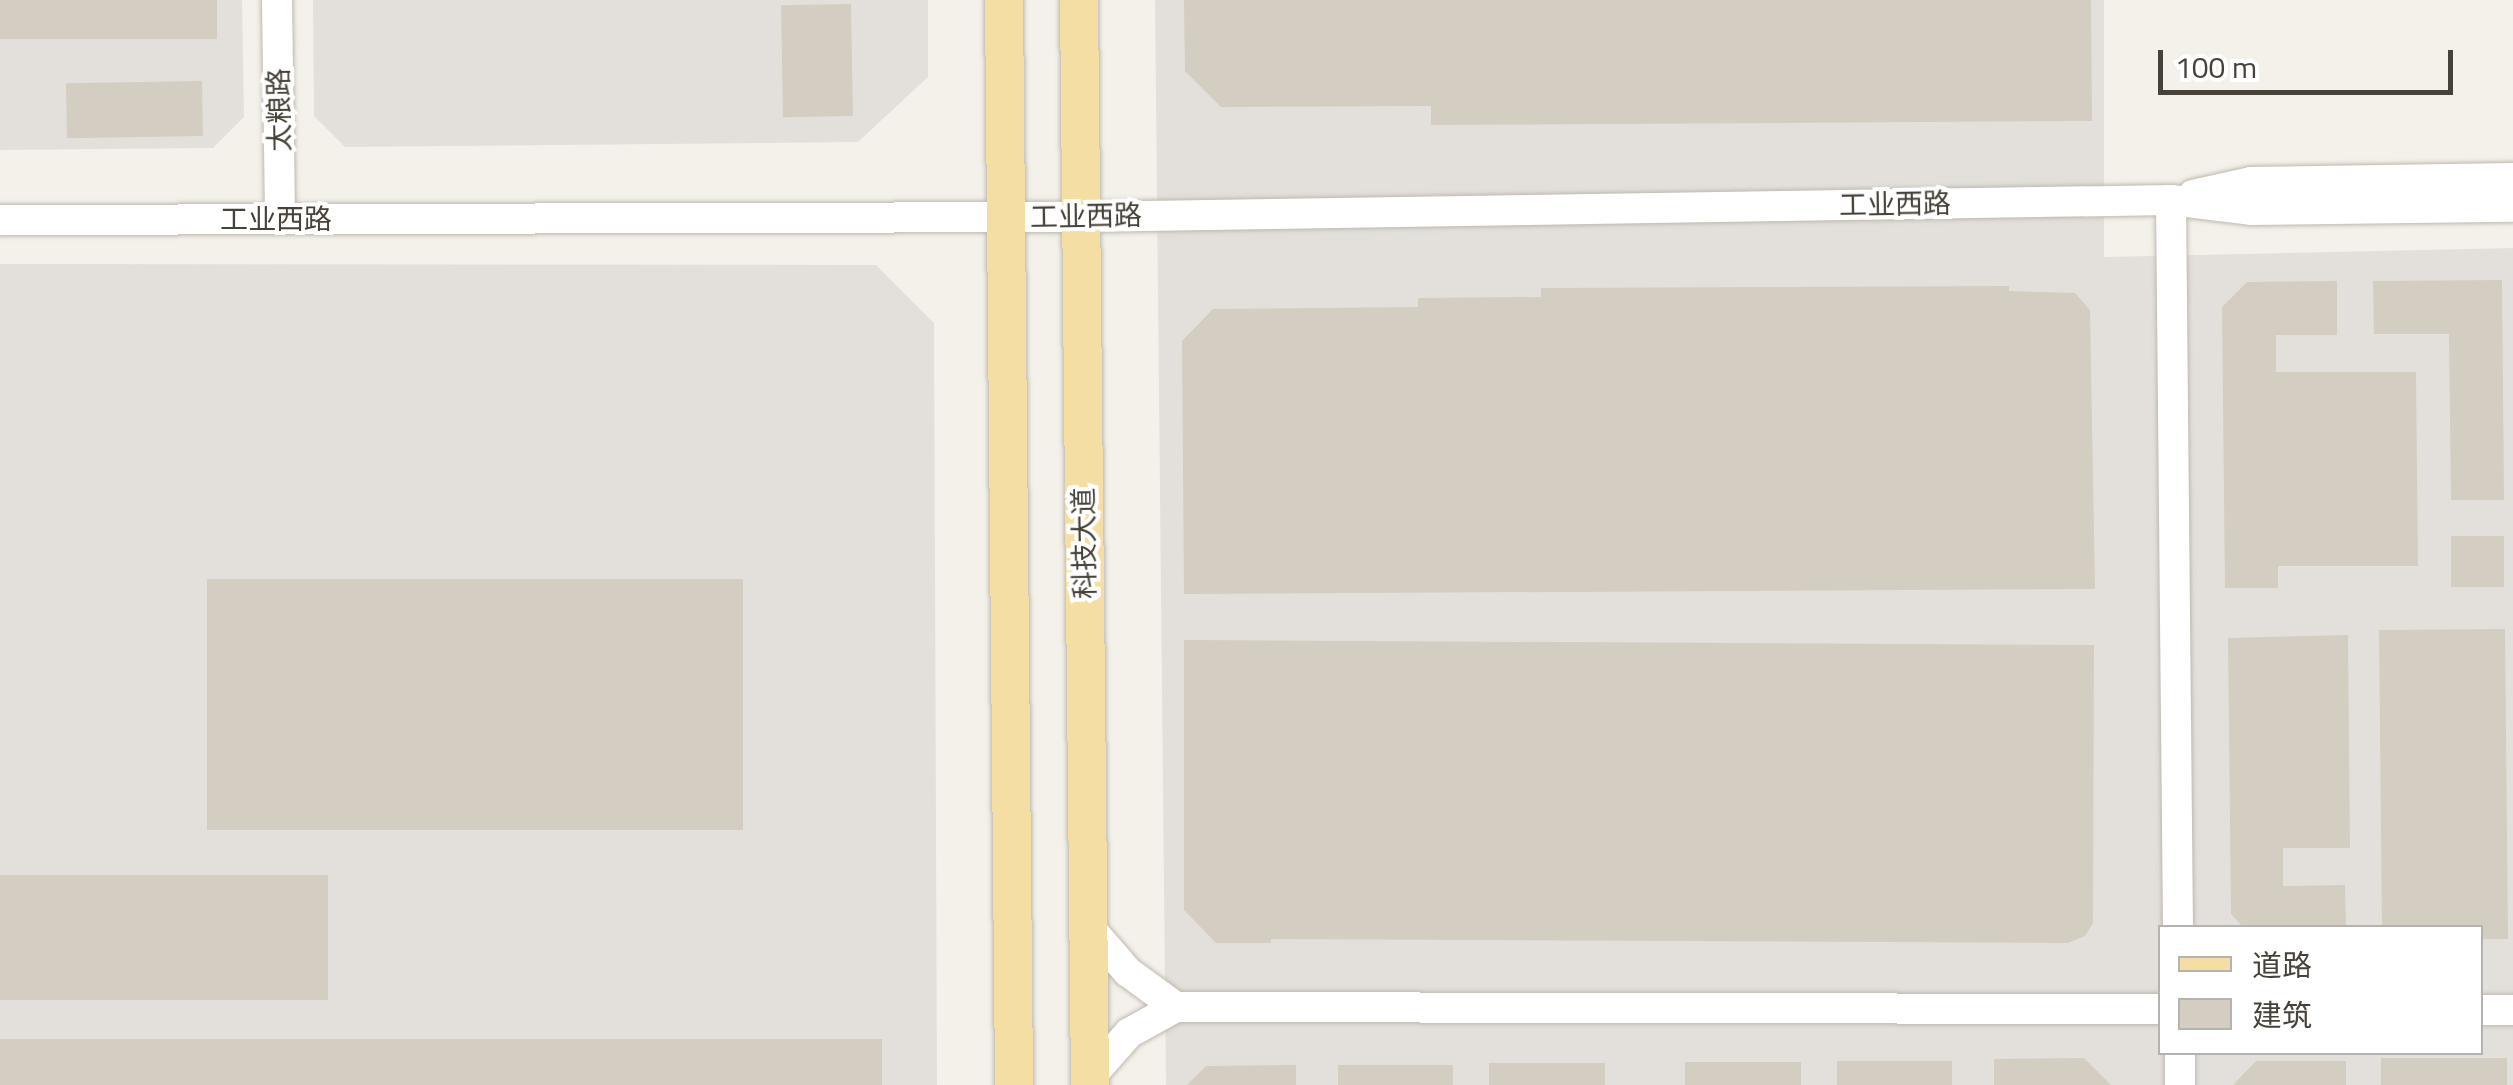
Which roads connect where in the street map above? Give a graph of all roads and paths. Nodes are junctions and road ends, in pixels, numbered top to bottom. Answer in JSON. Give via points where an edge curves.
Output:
{"nodes":[{"id":1,"x":278,"y":0,"type":"edge"},
{"id":2,"x":1004,"y":0,"type":"edge"},
{"id":3,"x":1079,"y":0,"type":"edge"},
{"id":4,"x":2513,"y":178,"type":"edge"},
{"id":5,"x":2171,"y":200,"type":"junction"},
{"id":6,"x":2513,"y":207,"type":"edge"},
{"id":7,"x":1004,"y":217,"type":"junction"},
{"id":8,"x":1080,"y":217,"type":"junction"},
{"id":9,"x":280,"y":219,"type":"junction"},
{"id":10,"x":0,"y":220,"type":"edge"},
{"id":11,"x":2178,"y":925,"type":"edge"},
{"id":12,"x":1088,"y":926,"type":"junction"},
{"id":13,"x":1176,"y":1007,"type":"junction"},
{"id":14,"x":2158,"y":1008,"type":"edge"},
{"id":15,"x":2483,"y":1010,"type":"edge"},
{"id":16,"x":2513,"y":1010,"type":"edge"},
{"id":17,"x":2180,"y":1055,"type":"edge"},
{"id":18,"x":1090,"y":1081,"type":"edge"},
{"id":19,"x":1014,"y":1085,"type":"edge"},
{"id":20,"x":2180,"y":1085,"type":"edge"}],
"edges":[{"from":1,"to":9,"type":"street","name":"太粮路"},
{"from":2,"to":7,"type":"main road"},
{"from":3,"to":8,"type":"main road","name":"科技大道"},
{"from":4,"to":5,"type":"street","name":"工业西路","via":[[2251,182]]},
{"from":5,"to":6,"type":"street","name":"工业西路","via":[[2252,210]]},
{"from":5,"to":8,"type":"street","name":"工业西路"},
{"from":5,"to":11,"type":"street"},
{"from":7,"to":8,"type":"street","name":"工业西路"},
{"from":7,"to":9,"type":"street","name":"工业西路"},
{"from":7,"to":19,"type":"main road"},
{"from":8,"to":12,"type":"main road","name":"科技大道"},
{"from":9,"to":10,"type":"street","name":"工业西路"},
{"from":12,"to":13,"type":"street","via":[[1128,972]]},
{"from":12,"to":18,"type":"main road","name":"科技大道"},
{"from":13,"to":14,"type":"street"},
{"from":13,"to":18,"type":"street","via":[[1129,1033]]},
{"from":15,"to":16,"type":"street"},
{"from":17,"to":20,"type":"street"}]}
